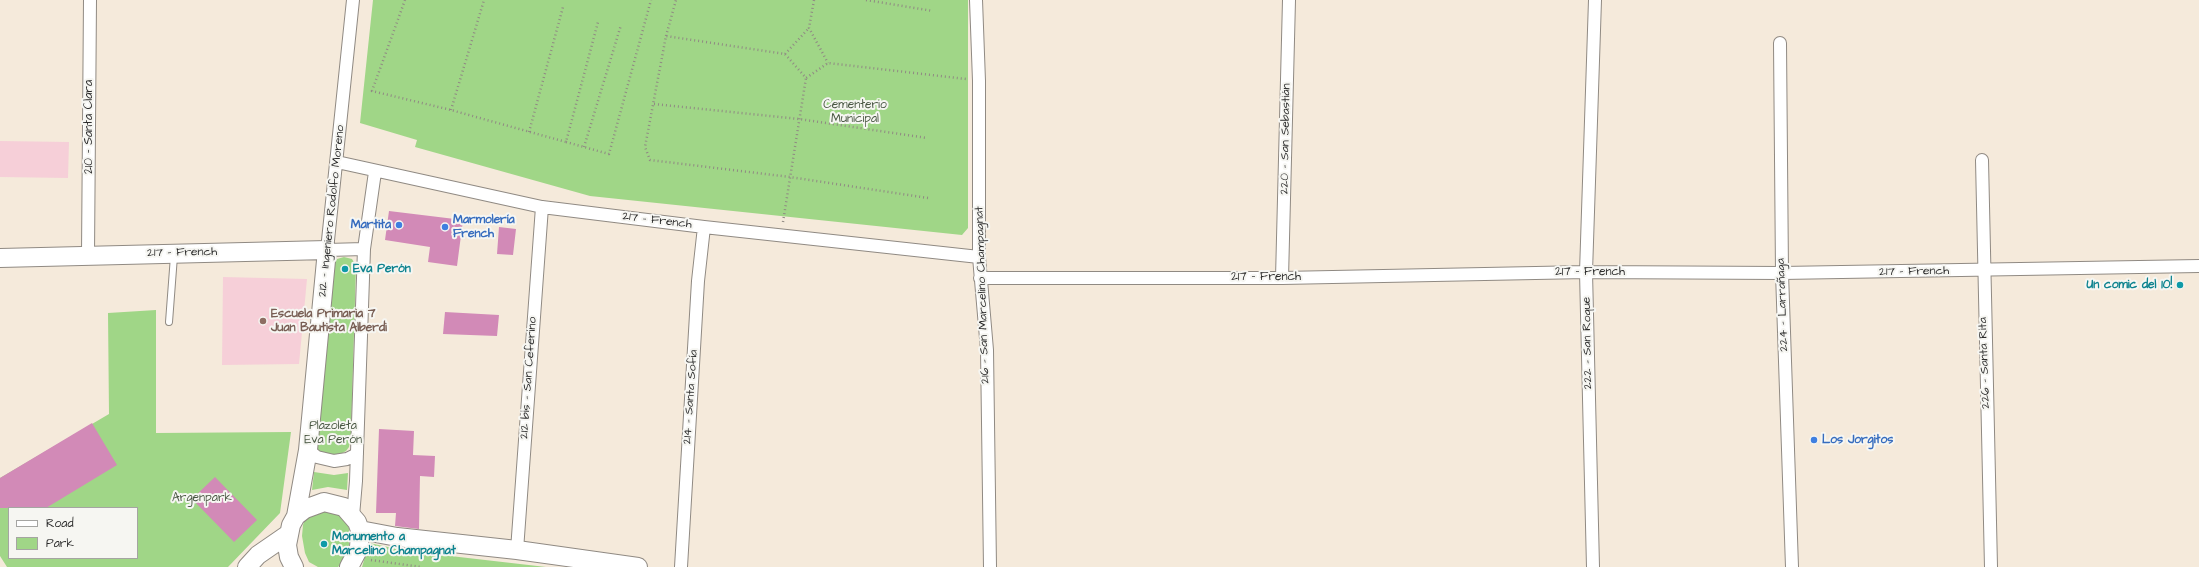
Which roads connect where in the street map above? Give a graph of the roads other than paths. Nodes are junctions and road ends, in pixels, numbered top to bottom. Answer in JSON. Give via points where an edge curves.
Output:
{"nodes":[{"id":1,"x":90,"y":0,"type":"edge"},
{"id":2,"x":353,"y":0,"type":"edge"},
{"id":3,"x":976,"y":0,"type":"edge"},
{"id":4,"x":1289,"y":0,"type":"edge"},
{"id":5,"x":1595,"y":0,"type":"edge"},
{"id":6,"x":1780,"y":43,"type":"dead end"},
{"id":7,"x":1982,"y":160,"type":"dead end"},
{"id":8,"x":337,"y":162,"type":"junction"},
{"id":9,"x":375,"y":172,"type":"junction"},
{"id":10,"x":542,"y":207,"type":"junction"},
{"id":11,"x":704,"y":227,"type":"junction"},
{"id":12,"x":364,"y":248,"type":"junction"},
{"id":13,"x":327,"y":250,"type":"junction"},
{"id":14,"x":174,"y":253,"type":"junction"},
{"id":15,"x":88,"y":254,"type":"junction"},
{"id":16,"x":980,"y":257,"type":"junction"},
{"id":17,"x":0,"y":258,"type":"edge"},
{"id":18,"x":2199,"y":266,"type":"edge"},
{"id":19,"x":1983,"y":271,"type":"junction"},
{"id":20,"x":1586,"y":272,"type":"junction"},
{"id":21,"x":1782,"y":273,"type":"junction"},
{"id":22,"x":980,"y":278,"type":"junction"},
{"id":23,"x":1282,"y":278,"type":"junction"},
{"id":24,"x":169,"y":322,"type":"dead end"},
{"id":25,"x":308,"y":450,"type":"junction"},
{"id":26,"x":357,"y":454,"type":"junction"},
{"id":27,"x":296,"y":516,"type":"junction"},
{"id":28,"x":356,"y":523,"type":"junction"},
{"id":29,"x":287,"y":540,"type":"junction"},
{"id":30,"x":517,"y":550,"type":"junction"},
{"id":31,"x":352,"y":563,"type":"edge"},
{"id":32,"x":246,"y":567,"type":"edge"},
{"id":33,"x":278,"y":567,"type":"edge"},
{"id":34,"x":294,"y":567,"type":"edge"},
{"id":35,"x":638,"y":567,"type":"edge"},
{"id":36,"x":681,"y":567,"type":"edge"},
{"id":37,"x":990,"y":567,"type":"edge"},
{"id":38,"x":1593,"y":567,"type":"edge"},
{"id":39,"x":1792,"y":567,"type":"edge"},
{"id":40,"x":1991,"y":567,"type":"edge"}],
"edges":[{"from":1,"to":15,"type":"street","name":"210 - Santa Clara"},
{"from":2,"to":8,"type":"street","name":"212 - Ingeniero Rodolfo Moreno"},
{"from":3,"to":16,"type":"street","name":"216 - San Marcelino Champagnat"},
{"from":4,"to":23,"type":"street","name":"220 - San Sebastián"},
{"from":5,"to":20,"type":"street","name":"222 - San Roque"},
{"from":6,"to":21,"type":"street","name":"224 - Larrañaga"},
{"from":7,"to":19,"type":"street","name":"226 - Santa Rita"},
{"from":8,"to":9,"type":"street","name":"217 - French"},
{"from":8,"to":13,"type":"street","name":"212 - Ingeniero Rodolfo Moreno"},
{"from":9,"to":10,"type":"street","name":"217 - French"},
{"from":9,"to":12,"type":"street"},
{"from":10,"to":11,"type":"street","name":"217 - French"},
{"from":10,"to":30,"type":"street","name":"212 bis - San Ceferino"},
{"from":11,"to":16,"type":"street","name":"217 - French"},
{"from":11,"to":36,"type":"street","name":"214 - Santa Sofía","via":[[698,281]]},
{"from":12,"to":13,"type":"street","name":"217 - French"},
{"from":12,"to":26,"type":"street"},
{"from":13,"to":14,"type":"street","name":"217 - French"},
{"from":13,"to":25,"type":"street","name":"212 - Ingeniero Rodolfo Moreno"},
{"from":14,"to":15,"type":"street","name":"217 - French"},
{"from":14,"to":24,"type":"lane"},
{"from":15,"to":17,"type":"street","name":"217 - French"},
{"from":16,"to":22,"type":"street","name":"216 - San Marcelino Champagnat"},
{"from":18,"to":19,"type":"street","name":"217 - French"},
{"from":19,"to":21,"type":"street","name":"217 - French"},
{"from":19,"to":40,"type":"street","name":"226 - Santa Rita"},
{"from":20,"to":21,"type":"street","name":"217 - French"},
{"from":20,"to":23,"type":"street","name":"217 - French"},
{"from":20,"to":38,"type":"street","name":"222 - San Roque"},
{"from":21,"to":39,"type":"street","name":"224 - Larrañaga"},
{"from":22,"to":23,"type":"street","name":"217 - French"},
{"from":22,"to":37,"type":"street","name":"216 - San Marcelino Champagnat","via":[[987,350]]},
{"from":25,"to":26,"type":"street","via":[[317,457],[334,461]]},
{"from":25,"to":27,"type":"street","name":"212 - Ingeniero Rodolfo Moreno"},
{"from":26,"to":28,"type":"street"},
{"from":27,"to":28,"type":"street","via":[[310,505],[324,502],[344,507]]},
{"from":27,"to":29,"type":"street","name":"212 - Ingeniero Rodolfo Moreno"},
{"from":28,"to":30,"type":"street","via":[[397,537]]},
{"from":28,"to":31,"type":"street","via":[[359,548]]},
{"from":29,"to":32,"type":"street","via":[[258,555]]},
{"from":29,"to":33,"type":"street"},
{"from":29,"to":34,"type":"street","via":[[289,557]]},
{"from":30,"to":35,"type":"street"}]}
